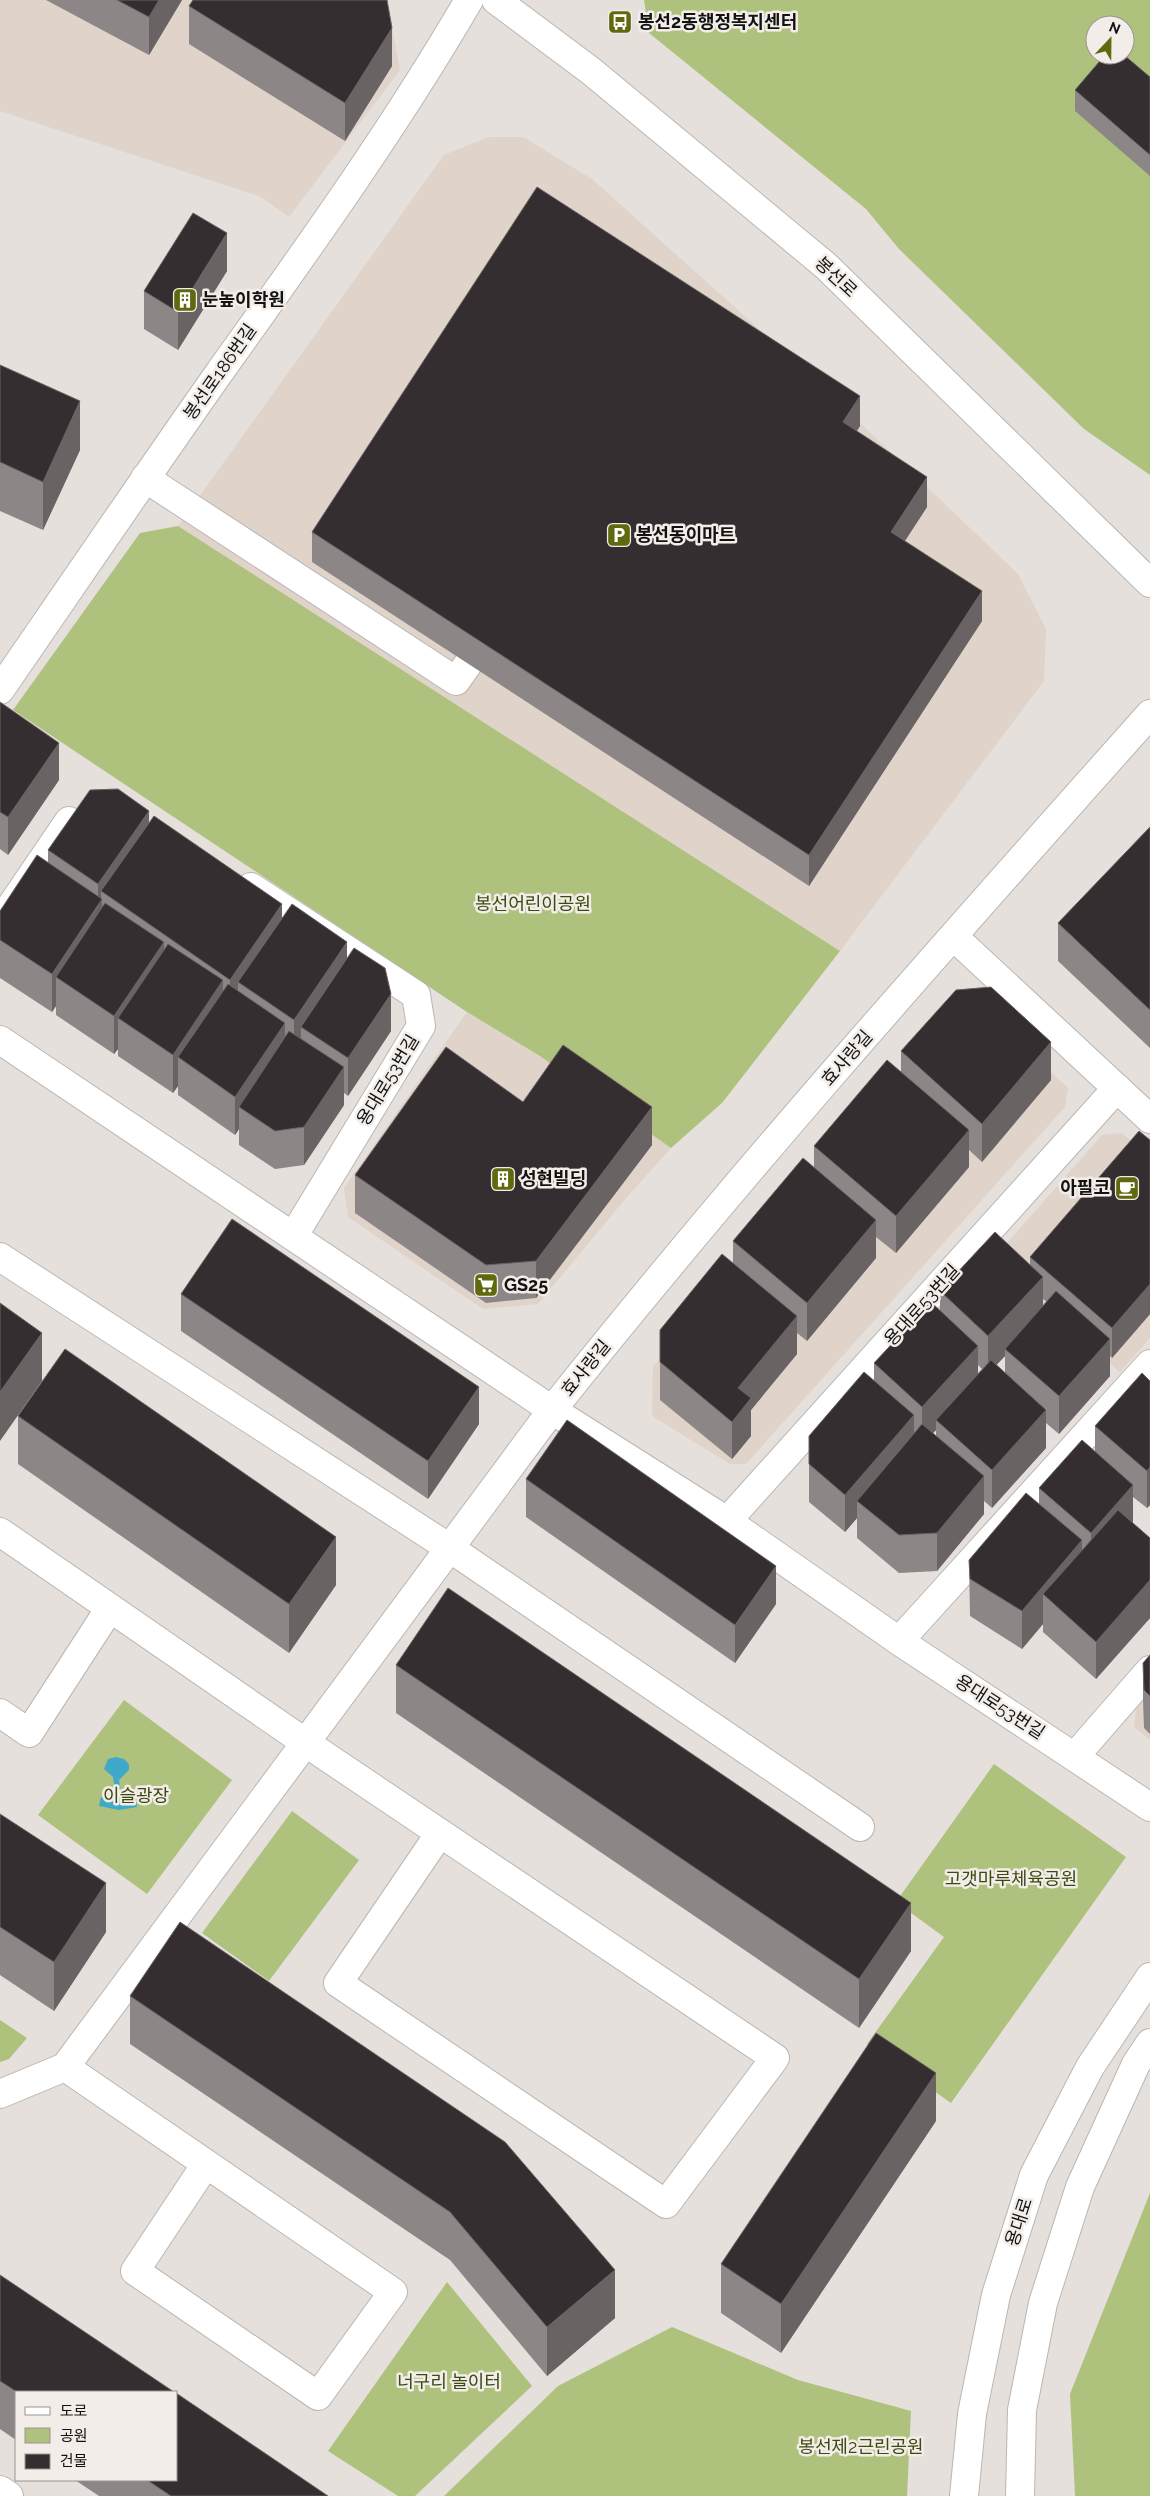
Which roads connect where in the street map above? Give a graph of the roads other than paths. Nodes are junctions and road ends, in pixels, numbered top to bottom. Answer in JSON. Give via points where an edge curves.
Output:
{"nodes":[{"id":1,"x":469,"y":0,"type":"edge"},
{"id":2,"x":496,"y":0,"type":"edge"},
{"id":3,"x":145,"y":478,"type":"junction"},
{"id":4,"x":1150,"y":583,"type":"edge"},
{"id":5,"x":468,"y":664,"type":"edge"},
{"id":6,"x":0,"y":690,"type":"edge"},
{"id":7,"x":1150,"y":714,"type":"edge"},
{"id":8,"x":84,"y":800,"type":"edge"},
{"id":9,"x":228,"y":871,"type":"edge"},
{"id":10,"x":0,"y":922,"type":"edge"},
{"id":11,"x":953,"y":936,"type":"junction"},
{"id":12,"x":0,"y":1040,"type":"edge"},
{"id":13,"x":1118,"y":1088,"type":"junction"},
{"id":14,"x":1150,"y":1119,"type":"edge"},
{"id":15,"x":294,"y":1235,"type":"junction"},
{"id":16,"x":0,"y":1258,"type":"edge"},
{"id":17,"x":1150,"y":1364,"type":"edge"},
{"id":18,"x":552,"y":1410,"type":"junction"},
{"id":19,"x":727,"y":1521,"type":"junction"},
{"id":20,"x":0,"y":1532,"type":"edge"},
{"id":21,"x":450,"y":1549,"type":"junction"},
{"id":22,"x":110,"y":1608,"type":"junction"},
{"id":23,"x":899,"y":1641,"type":"junction"},
{"id":24,"x":1150,"y":1670,"type":"edge"},
{"id":25,"x":0,"y":1713,"type":"edge"},
{"id":26,"x":306,"y":1743,"type":"junction"},
{"id":27,"x":1075,"y":1756,"type":"junction"},
{"id":28,"x":1150,"y":1807,"type":"edge"},
{"id":29,"x":860,"y":1826,"type":"dead end"},
{"id":30,"x":440,"y":1833,"type":"junction"},
{"id":31,"x":1150,"y":1977,"type":"edge"},
{"id":32,"x":1150,"y":2043,"type":"edge"},
{"id":33,"x":66,"y":2067,"type":"junction"},
{"id":34,"x":0,"y":2094,"type":"edge"},
{"id":35,"x":206,"y":2164,"type":"junction"},
{"id":36,"x":0,"y":2490,"type":"edge"},
{"id":37,"x":9,"y":2496,"type":"edge"},
{"id":38,"x":964,"y":2496,"type":"edge"},
{"id":39,"x":1020,"y":2496,"type":"edge"}],
"edges":[{"from":1,"to":3,"type":"street","name":"봉선로186번길","via":[[438,54],[317,234]]},
{"from":2,"to":4,"type":"street","name":"봉선로","via":[[591,71],[826,266]]},
{"from":3,"to":5,"type":"street","via":[[456,682]]},
{"from":3,"to":6,"type":"street","name":"봉선로186번길"},
{"from":7,"to":11,"type":"street","name":"효사랑길"},
{"from":8,"to":10,"type":"street"},
{"from":9,"to":15,"type":"street","name":"용대로53번길","via":[[416,995],[420,1026]]},
{"from":11,"to":13,"type":"street"},
{"from":11,"to":18,"type":"street","name":"효사랑길","via":[[680,1250]]},
{"from":12,"to":15,"type":"street","name":"용대로53번길"},
{"from":13,"to":14,"type":"street"},
{"from":13,"to":19,"type":"street","name":"용대로53번길"},
{"from":15,"to":18,"type":"street","name":"용대로53번길"},
{"from":16,"to":21,"type":"street"},
{"from":17,"to":23,"type":"street"},
{"from":18,"to":19,"type":"street","name":"용대로53번길"},
{"from":18,"to":21,"type":"street","name":"효사랑길"},
{"from":19,"to":23,"type":"street","name":"용대로53번길"},
{"from":20,"to":22,"type":"street"},
{"from":21,"to":26,"type":"street","name":"효사랑길"},
{"from":21,"to":29,"type":"street"},
{"from":22,"to":25,"type":"street","via":[[29,1733]]},
{"from":22,"to":26,"type":"street"},
{"from":23,"to":27,"type":"street","name":"용대로53번길"},
{"from":24,"to":27,"type":"street"},
{"from":26,"to":30,"type":"street"},
{"from":26,"to":33,"type":"street","name":"효사랑길"},
{"from":27,"to":28,"type":"street","name":"용대로53번길"},
{"from":30,"to":30,"type":"street","via":[[775,2058],[666,2204],[338,1983]]},
{"from":31,"to":38,"type":"street","name":"용대로","via":[[1090,2066],[1034,2175],[996,2295],[972,2414]]},
{"from":32,"to":39,"type":"street","via":[[1136,2064],[1080,2187],[1043,2303],[1022,2410]]},
{"from":33,"to":34,"type":"street"},
{"from":33,"to":35,"type":"street"},
{"from":35,"to":35,"type":"street","via":[[393,2292],[318,2396],[135,2271]]},
{"from":36,"to":37,"type":"street"}]}
